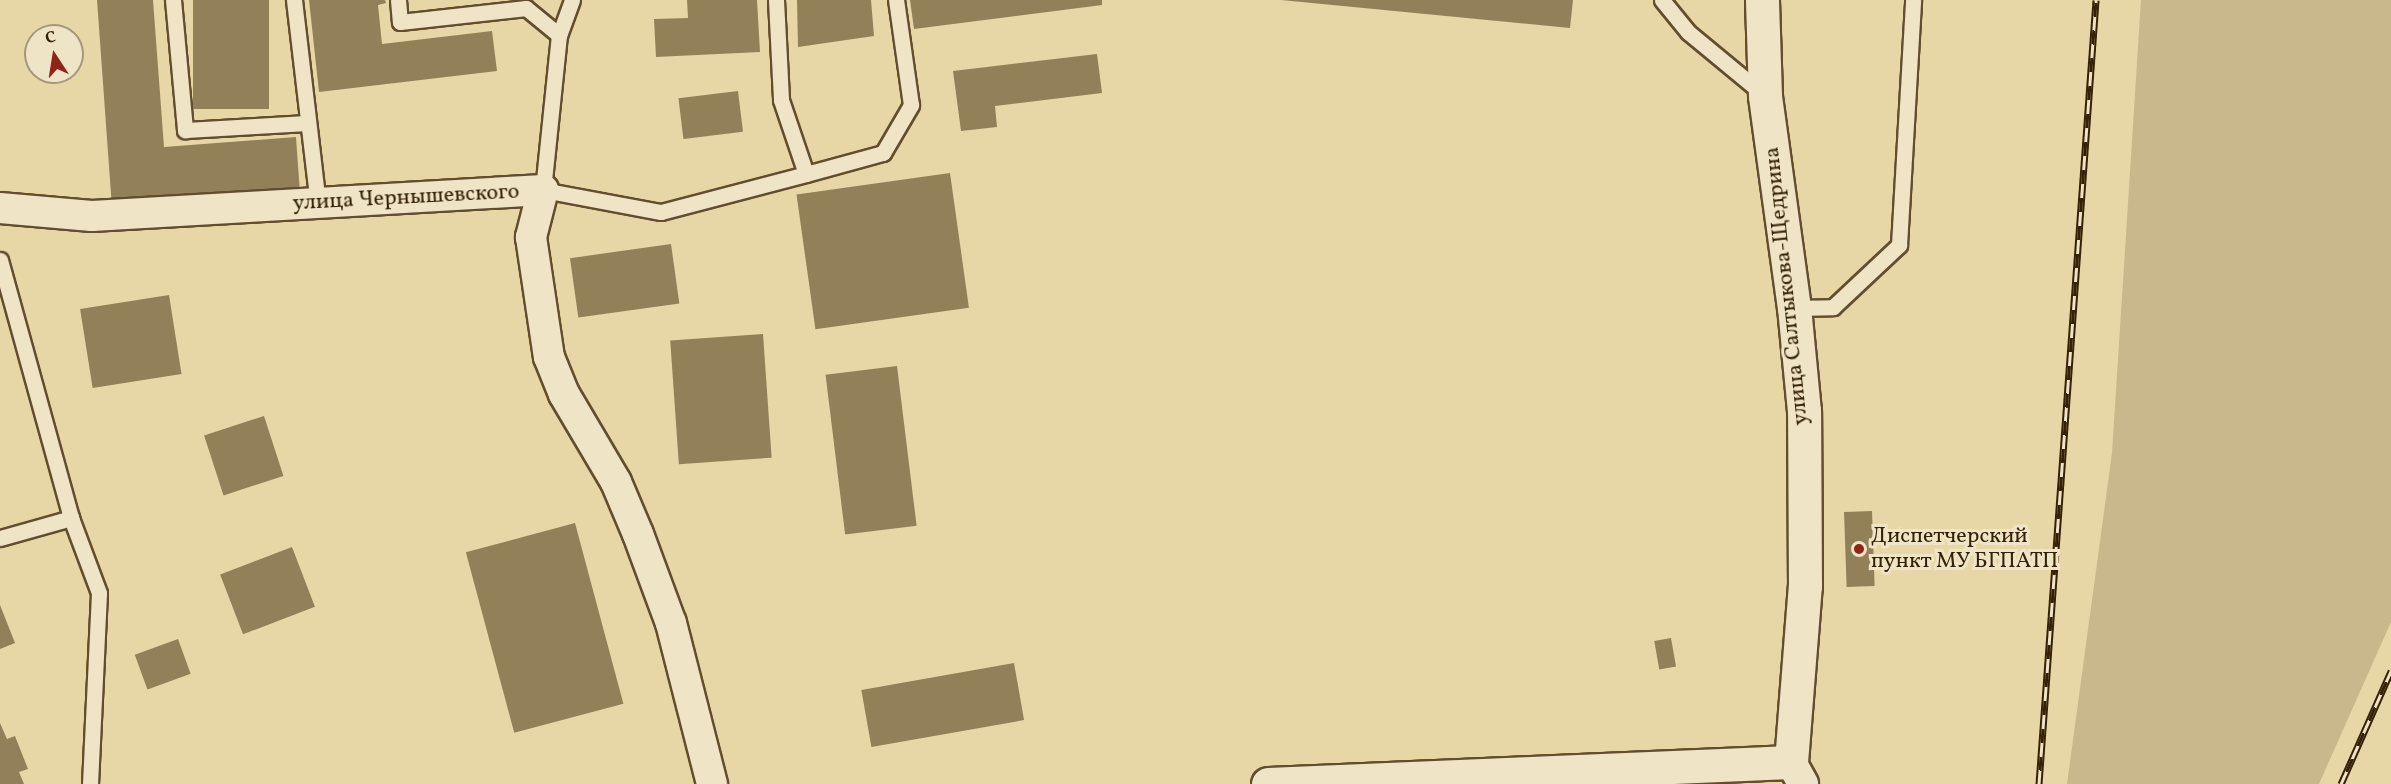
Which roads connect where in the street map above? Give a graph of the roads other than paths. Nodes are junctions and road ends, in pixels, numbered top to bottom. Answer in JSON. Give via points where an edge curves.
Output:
{"nodes":[{"id":1,"x":173,"y":0,"type":"edge"},
{"id":2,"x":294,"y":0,"type":"edge"},
{"id":3,"x":398,"y":0,"type":"edge"},
{"id":4,"x":572,"y":0,"type":"edge"},
{"id":5,"x":776,"y":0,"type":"edge"},
{"id":6,"x":896,"y":0,"type":"edge"},
{"id":7,"x":1662,"y":0,"type":"edge"},
{"id":8,"x":1762,"y":0,"type":"edge"},
{"id":9,"x":1913,"y":0,"type":"edge"},
{"id":10,"x":560,"y":35,"type":"junction"},
{"id":11,"x":1765,"y":96,"type":"junction"},
{"id":12,"x":308,"y":123,"type":"junction"},
{"id":13,"x":806,"y":174,"type":"junction"},
{"id":14,"x":543,"y":190,"type":"junction"},
{"id":15,"x":318,"y":203,"type":"junction"},
{"id":16,"x":0,"y":208,"type":"edge"},
{"id":17,"x":0,"y":260,"type":"edge"},
{"id":18,"x":1794,"y":308,"type":"junction"},
{"id":19,"x":71,"y":518,"type":"junction"},
{"id":20,"x":0,"y":538,"type":"edge"},
{"id":21,"x":1797,"y":773,"type":"edge"},
{"id":22,"x":1511,"y":778,"type":"edge"},
{"id":23,"x":90,"y":784,"type":"edge"},
{"id":24,"x":712,"y":784,"type":"edge"},
{"id":25,"x":1268,"y":784,"type":"edge"}],
"edges":[{"from":1,"to":12,"type":"lane","via":[[185,130]]},
{"from":2,"to":12,"type":"lane"},
{"from":3,"to":10,"type":"lane","via":[[400,22],[526,8]]},
{"from":4,"to":10,"type":"lane"},
{"from":5,"to":13,"type":"lane","via":[[781,100]]},
{"from":6,"to":13,"type":"lane","via":[[911,105],[883,153]]},
{"from":7,"to":11,"type":"lane","via":[[1688,32]]},
{"from":8,"to":11,"type":"street","name":"улица Салтыкова-Щедрина"},
{"from":9,"to":18,"type":"lane","via":[[1899,245],[1833,308]]},
{"from":10,"to":14,"type":"lane"},
{"from":11,"to":18,"type":"street","name":"улица Салтыкова-Щедрина"},
{"from":12,"to":15,"type":"lane"},
{"from":13,"to":14,"type":"lane","via":[[661,212]]},
{"from":14,"to":15,"type":"street","name":"улица Чернышевского"},
{"from":14,"to":24,"type":"street","name":"улица Чернышевского","via":[[531,237],[549,357],[564,394],[616,482],[654,578],[671,623]]},
{"from":15,"to":16,"type":"street","name":"улица Чернышевского","via":[[92,216]]},
{"from":17,"to":19,"type":"lane"},
{"from":18,"to":21,"type":"street","name":"улица Салтыкова-Щедрина","via":[[1804,411],[1805,586]]},
{"from":19,"to":20,"type":"lane"},
{"from":19,"to":23,"type":"lane","via":[[99,593]]},
{"from":21,"to":22,"type":"street"},
{"from":22,"to":25,"type":"street"}]}
